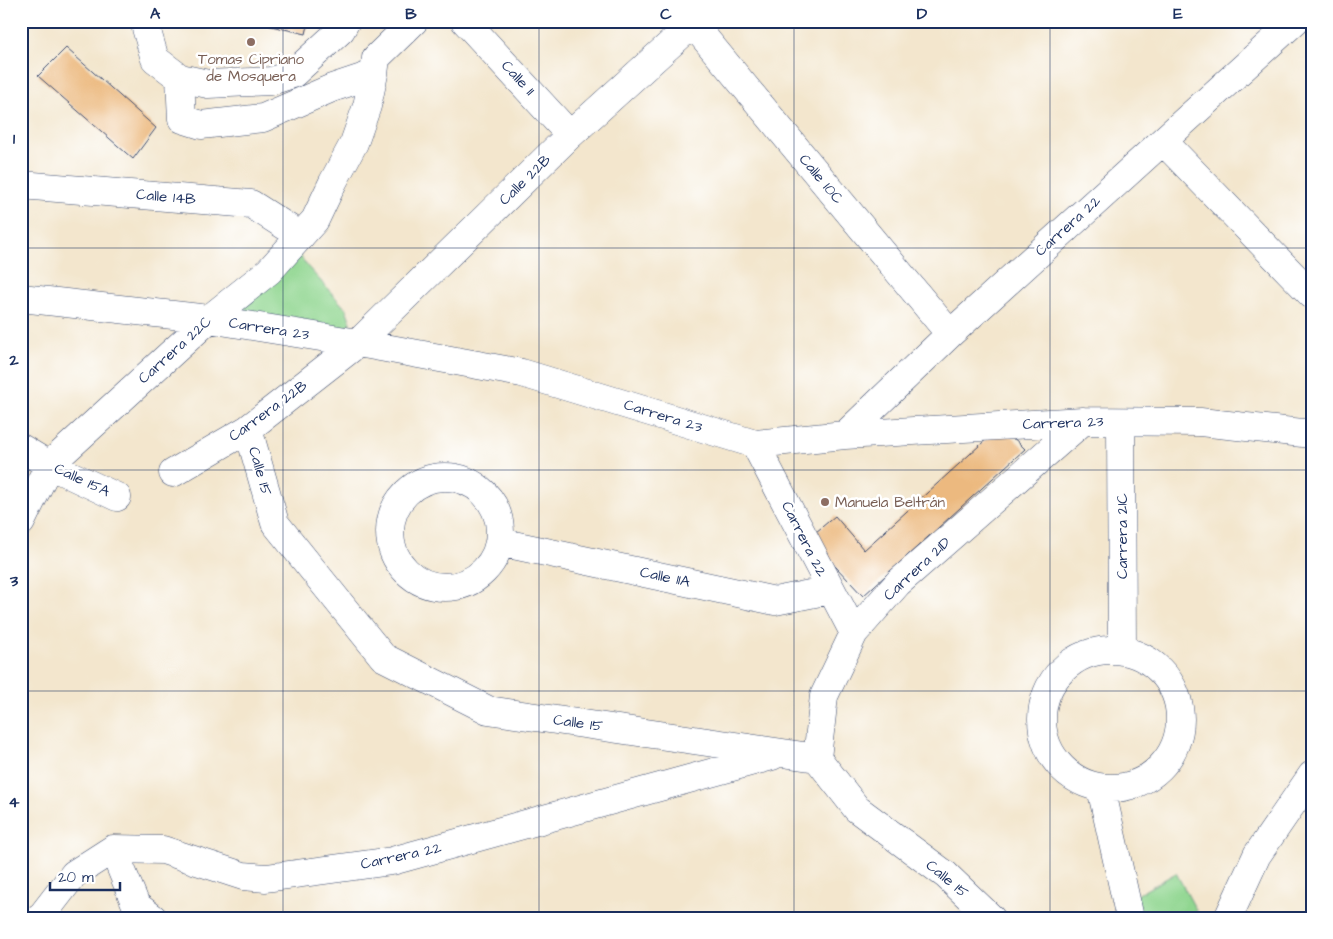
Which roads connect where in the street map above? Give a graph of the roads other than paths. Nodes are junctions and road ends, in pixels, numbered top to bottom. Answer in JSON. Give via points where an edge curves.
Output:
{"nodes":[{"id":1,"x":144,"y":21,"type":"edge"},
{"id":2,"x":346,"y":21,"type":"edge"},
{"id":3,"x":414,"y":21,"type":"edge"},
{"id":4,"x":465,"y":21,"type":"edge"},
{"id":5,"x":1295,"y":21,"type":"edge"},
{"id":6,"x":693,"y":22,"type":"edge"},
{"id":7,"x":374,"y":74,"type":"junction"},
{"id":8,"x":180,"y":78,"type":"junction"},
{"id":9,"x":570,"y":135,"type":"junction"},
{"id":10,"x":1163,"y":141,"type":"junction"},
{"id":11,"x":21,"y":185,"type":"edge"},
{"id":12,"x":301,"y":236,"type":"junction"},
{"id":13,"x":1312,"y":295,"type":"edge"},
{"id":14,"x":21,"y":298,"type":"edge"},
{"id":15,"x":209,"y":319,"type":"junction"},
{"id":16,"x":950,"y":334,"type":"junction"},
{"id":17,"x":358,"y":343,"type":"junction"},
{"id":18,"x":1083,"y":422,"type":"junction"},
{"id":19,"x":1121,"y":422,"type":"junction"},
{"id":20,"x":248,"y":429,"type":"junction"},
{"id":21,"x":1312,"y":434,"type":"edge"},
{"id":22,"x":845,"y":435,"type":"junction"},
{"id":23,"x":755,"y":444,"type":"junction"},
{"id":24,"x":21,"y":448,"type":"edge"},
{"id":25,"x":49,"y":465,"type":"junction"},
{"id":26,"x":173,"y":473,"type":"dead end"},
{"id":27,"x":117,"y":497,"type":"dead end"},
{"id":28,"x":21,"y":522,"type":"edge"},
{"id":29,"x":499,"y":542,"type":"dead end"},
{"id":30,"x":830,"y":590,"type":"junction"},
{"id":31,"x":854,"y":633,"type":"junction"},
{"id":32,"x":1122,"y":651,"type":"junction"},
{"id":33,"x":783,"y":753,"type":"junction"},
{"id":34,"x":817,"y":758,"type":"junction"},
{"id":35,"x":1312,"y":775,"type":"edge"},
{"id":36,"x":1102,"y":788,"type":"junction"},
{"id":37,"x":114,"y":849,"type":"junction"},
{"id":38,"x":141,"y":913,"type":"edge"},
{"id":39,"x":40,"y":918,"type":"edge"},
{"id":40,"x":991,"y":918,"type":"edge"},
{"id":41,"x":1130,"y":918,"type":"edge"},
{"id":42,"x":1228,"y":918,"type":"edge"}],
"edges":[{"from":1,"to":8,"type":"street","via":[[155,59]]},
{"from":2,"to":8,"type":"street","via":[[341,30],[293,74],[271,81],[208,84]]},
{"from":3,"to":7,"type":"street","via":[[376,58]]},
{"from":4,"to":9,"type":"street","name":"Calle 11"},
{"from":5,"to":10,"type":"street","name":"Carrera 22"},
{"from":6,"to":9,"type":"street","name":"Calle 22B"},
{"from":6,"to":16,"type":"street","name":"Calle 10C"},
{"from":7,"to":8,"type":"street","via":[[263,118],[201,125],[182,119]]},
{"from":7,"to":12,"type":"street","via":[[354,143],[315,220]]},
{"from":9,"to":17,"type":"street","name":"Calle 22B"},
{"from":10,"to":13,"type":"street"},
{"from":10,"to":16,"type":"street","name":"Carrera 22"},
{"from":11,"to":12,"type":"street","name":"Calle 14B","via":[[252,204]]},
{"from":12,"to":15,"type":"street","name":"Carrera 22C","via":[[269,270]]},
{"from":14,"to":15,"type":"street","name":"Carrera 23"},
{"from":15,"to":17,"type":"street","name":"Carrera 23"},
{"from":15,"to":25,"type":"street","name":"Carrera 22C"},
{"from":16,"to":22,"type":"street","name":"Carrera 22"},
{"from":17,"to":20,"type":"street","name":"Carrera 22B"},
{"from":17,"to":23,"type":"street","name":"Carrera 23","via":[[522,373]]},
{"from":18,"to":19,"type":"street","name":"Carrera 23"},
{"from":18,"to":22,"type":"street","name":"Carrera 23"},
{"from":18,"to":31,"type":"street","name":"Carrera 21D","via":[[898,583]]},
{"from":19,"to":21,"type":"street","name":"Carrera 23","via":[[1200,422]]},
{"from":19,"to":32,"type":"street","name":"Carrera 21C"},
{"from":20,"to":26,"type":"street","name":"Carrera 22B"},
{"from":20,"to":33,"type":"street","name":"Calle 15","via":[[275,522],[383,657],[488,710]]},
{"from":22,"to":23,"type":"street","name":"Carrera 23"},
{"from":23,"to":30,"type":"street","name":"Carrera 22"},
{"from":24,"to":25,"type":"street","name":"Calle 15A"},
{"from":25,"to":27,"type":"street","name":"Calle 15A"},
{"from":25,"to":28,"type":"street"},
{"from":29,"to":30,"type":"street","name":"Calle 11A","via":[[775,601]]},
{"from":30,"to":31,"type":"street","name":"Carrera 22"},
{"from":31,"to":34,"type":"street","name":"Carrera 21D","via":[[824,696]]},
{"from":32,"to":36,"type":"street","via":[[1134,653],[1155,665],[1170,682],[1179,702],[1181,724],[1175,746],[1163,765],[1146,780],[1124,787]]},
{"from":32,"to":36,"type":"street","via":[[1111,649],[1088,653],[1068,664],[1052,681],[1042,703],[1041,726],[1047,748],[1060,768],[1079,781]]},
{"from":33,"to":34,"type":"street","name":"Calle 15"},
{"from":33,"to":37,"type":"street","name":"Carrera 22","via":[[392,861],[266,878],[243,876],[163,850]]},
{"from":34,"to":40,"type":"street","name":"Calle 15","via":[[857,809],[946,875]]},
{"from":35,"to":42,"type":"street","via":[[1257,856]]},
{"from":36,"to":41,"type":"street"},
{"from":37,"to":38,"type":"street"},
{"from":37,"to":39,"type":"street","via":[[74,874]]}]}
